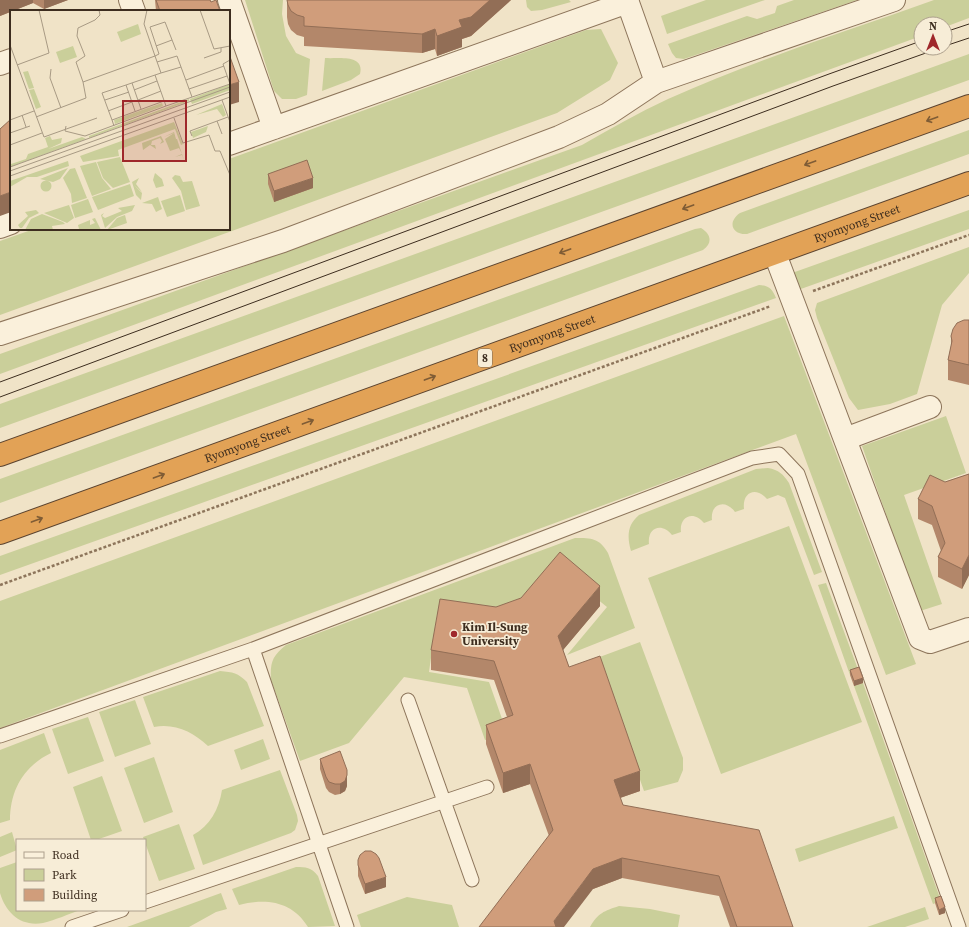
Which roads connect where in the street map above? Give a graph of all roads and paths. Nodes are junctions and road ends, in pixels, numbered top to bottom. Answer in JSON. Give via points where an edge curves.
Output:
{"nodes":[{"id":1,"x":130,"y":0,"type":"edge"},
{"id":2,"x":229,"y":0,"type":"edge"},
{"id":3,"x":894,"y":0,"type":"edge"},
{"id":4,"x":628,"y":1,"type":"edge"},
{"id":5,"x":134,"y":10,"type":"edge"},
{"id":6,"x":10,"y":60,"type":"edge"},
{"id":7,"x":0,"y":64,"type":"edge"},
{"id":8,"x":656,"y":82,"type":"junction"},
{"id":9,"x":969,"y":106,"type":"edge"},
{"id":10,"x":274,"y":128,"type":"junction"},
{"id":11,"x":230,"y":144,"type":"edge"},
{"id":12,"x":969,"y":183,"type":"edge"},
{"id":13,"x":10,"y":223,"type":"edge"},
{"id":14,"x":0,"y":227,"type":"edge"},
{"id":15,"x":969,"y":236,"type":"edge"},
{"id":16,"x":775,"y":254,"type":"junction"},
{"id":17,"x":792,"y":299,"type":"junction"},
{"id":18,"x":0,"y":334,"type":"edge"},
{"id":19,"x":930,"y":407,"type":"dead end"},
{"id":20,"x":845,"y":439,"type":"junction"},
{"id":21,"x":0,"y":455,"type":"edge"},
{"id":22,"x":0,"y":533,"type":"edge"},
{"id":23,"x":0,"y":585,"type":"edge"},
{"id":24,"x":969,"y":629,"type":"edge"},
{"id":25,"x":253,"y":649,"type":"junction"},
{"id":26,"x":408,"y":700,"type":"dead end"},
{"id":27,"x":0,"y":736,"type":"edge"},
{"id":28,"x":487,"y":786,"type":"dead end"},
{"id":29,"x":444,"y":801,"type":"junction"},
{"id":30,"x":318,"y":844,"type":"junction"},
{"id":31,"x":472,"y":880,"type":"dead end"},
{"id":32,"x":146,"y":902,"type":"edge"},
{"id":33,"x":119,"y":911,"type":"edge"},
{"id":34,"x":72,"y":927,"type":"edge"},
{"id":35,"x":347,"y":927,"type":"edge"},
{"id":36,"x":958,"y":927,"type":"edge"}],
"edges":[{"from":1,"to":5,"type":"street"},
{"from":2,"to":10,"type":"street"},
{"from":3,"to":8,"type":"street"},
{"from":4,"to":8,"type":"street"},
{"from":4,"to":10,"type":"street"},
{"from":6,"to":7,"type":"street"},
{"from":8,"to":18,"type":"street","via":[[608,114],[559,137],[284,241]]},
{"from":9,"to":21,"type":"highway","one_way":true},
{"from":10,"to":11,"type":"street"},
{"from":12,"to":16,"type":"highway","name":"Ryomyong Street","number":"8"},
{"from":13,"to":14,"type":"street"},
{"from":15,"to":17,"type":"path"},
{"from":16,"to":17,"type":"street"},
{"from":22,"to":16,"type":"highway","name":"Ryomyong Street","number":"8","one_way":true},
{"from":17,"to":20,"type":"street"},
{"from":17,"to":23,"type":"path"},
{"from":19,"to":20,"type":"street"},
{"from":20,"to":24,"type":"street","via":[[920,638],[930,642]]},
{"from":25,"to":27,"type":"lane"},
{"from":25,"to":30,"type":"lane"},
{"from":25,"to":36,"type":"lane","via":[[752,458],[779,454],[798,474]]},
{"from":26,"to":29,"type":"lane"},
{"from":28,"to":29,"type":"lane"},
{"from":29,"to":30,"type":"lane"},
{"from":29,"to":31,"type":"lane"},
{"from":30,"to":32,"type":"lane"},
{"from":30,"to":35,"type":"lane"},
{"from":33,"to":34,"type":"lane"}]}
